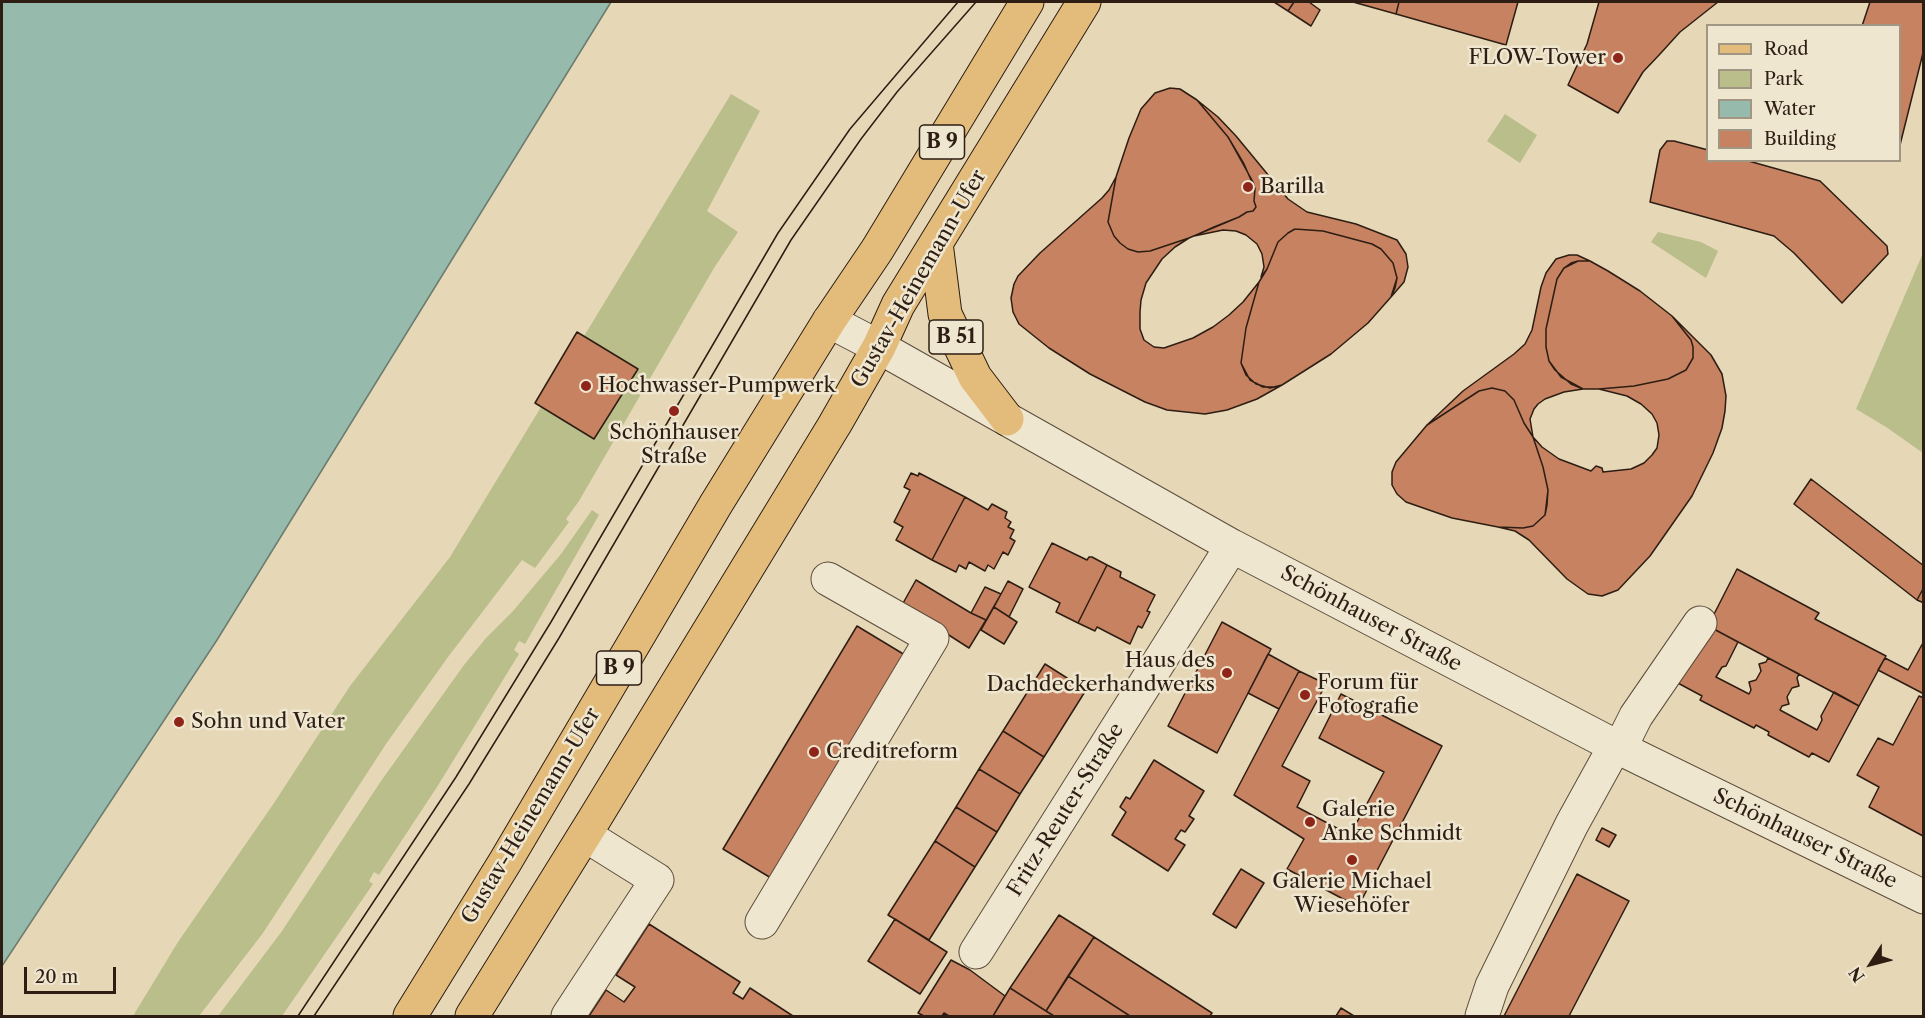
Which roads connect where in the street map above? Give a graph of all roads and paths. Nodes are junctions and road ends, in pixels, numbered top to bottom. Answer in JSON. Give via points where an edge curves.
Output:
{"nodes":[{"id":1,"x":1027,"y":2,"type":"edge"},
{"id":2,"x":1084,"y":2,"type":"edge"},
{"id":3,"x":936,"y":243,"type":"junction"},
{"id":4,"x":830,"y":321,"type":"junction"},
{"id":5,"x":879,"y":346,"type":"junction"},
{"id":6,"x":1007,"y":419,"type":"junction"},
{"id":7,"x":1232,"y":546,"type":"junction"},
{"id":8,"x":828,"y":579,"type":"dead end"},
{"id":9,"x":1700,"y":623,"type":"dead end"},
{"id":10,"x":1618,"y":747,"type":"junction"},
{"id":11,"x":585,"y":835,"type":"junction"},
{"id":12,"x":1923,"y":897,"type":"edge"},
{"id":13,"x":762,"y":922,"type":"dead end"},
{"id":14,"x":976,"y":952,"type":"dead end"},
{"id":15,"x":410,"y":1017,"type":"edge"},
{"id":16,"x":472,"y":1017,"type":"edge"},
{"id":17,"x":568,"y":1017,"type":"edge"},
{"id":18,"x":1482,"y":1017,"type":"edge"}],
"edges":[{"from":1,"to":4,"type":"main road","name":"Gustav-Heinemann-Ufer","number":"B 9"},
{"from":2,"to":3,"type":"main road","name":"Gustav-Heinemann-Ufer","number":"B 9"},
{"from":3,"to":5,"type":"main road","name":"Gustav-Heinemann-Ufer","number":"B 9","via":[[898,305]]},
{"from":3,"to":6,"type":"main road","number":"B 51","via":[[945,314],[975,377]]},
{"from":4,"to":5,"type":"street","name":"Schönhauser Straße"},
{"from":4,"to":15,"type":"main road","name":"Gustav-Heinemann-Ufer","number":"B 9","via":[[716,504]]},
{"from":5,"to":6,"type":"street","name":"Schönhauser Straße"},
{"from":5,"to":11,"type":"main road","name":"Gustav-Heinemann-Ufer","number":"B 9"},
{"from":6,"to":7,"type":"street","name":"Schönhauser Straße"},
{"from":7,"to":10,"type":"street","name":"Schönhauser Straße"},
{"from":7,"to":14,"type":"street","name":"Fritz-Reuter-Straße"},
{"from":8,"to":13,"type":"street","via":[[932,638]]},
{"from":9,"to":10,"type":"street"},
{"from":10,"to":12,"type":"street","name":"Schönhauser Straße"},
{"from":10,"to":18,"type":"street","via":[[1572,824],[1492,986]]},
{"from":11,"to":16,"type":"main road","name":"Gustav-Heinemann-Ufer","number":"B 9"},
{"from":11,"to":17,"type":"street","via":[[657,880]]}]}
